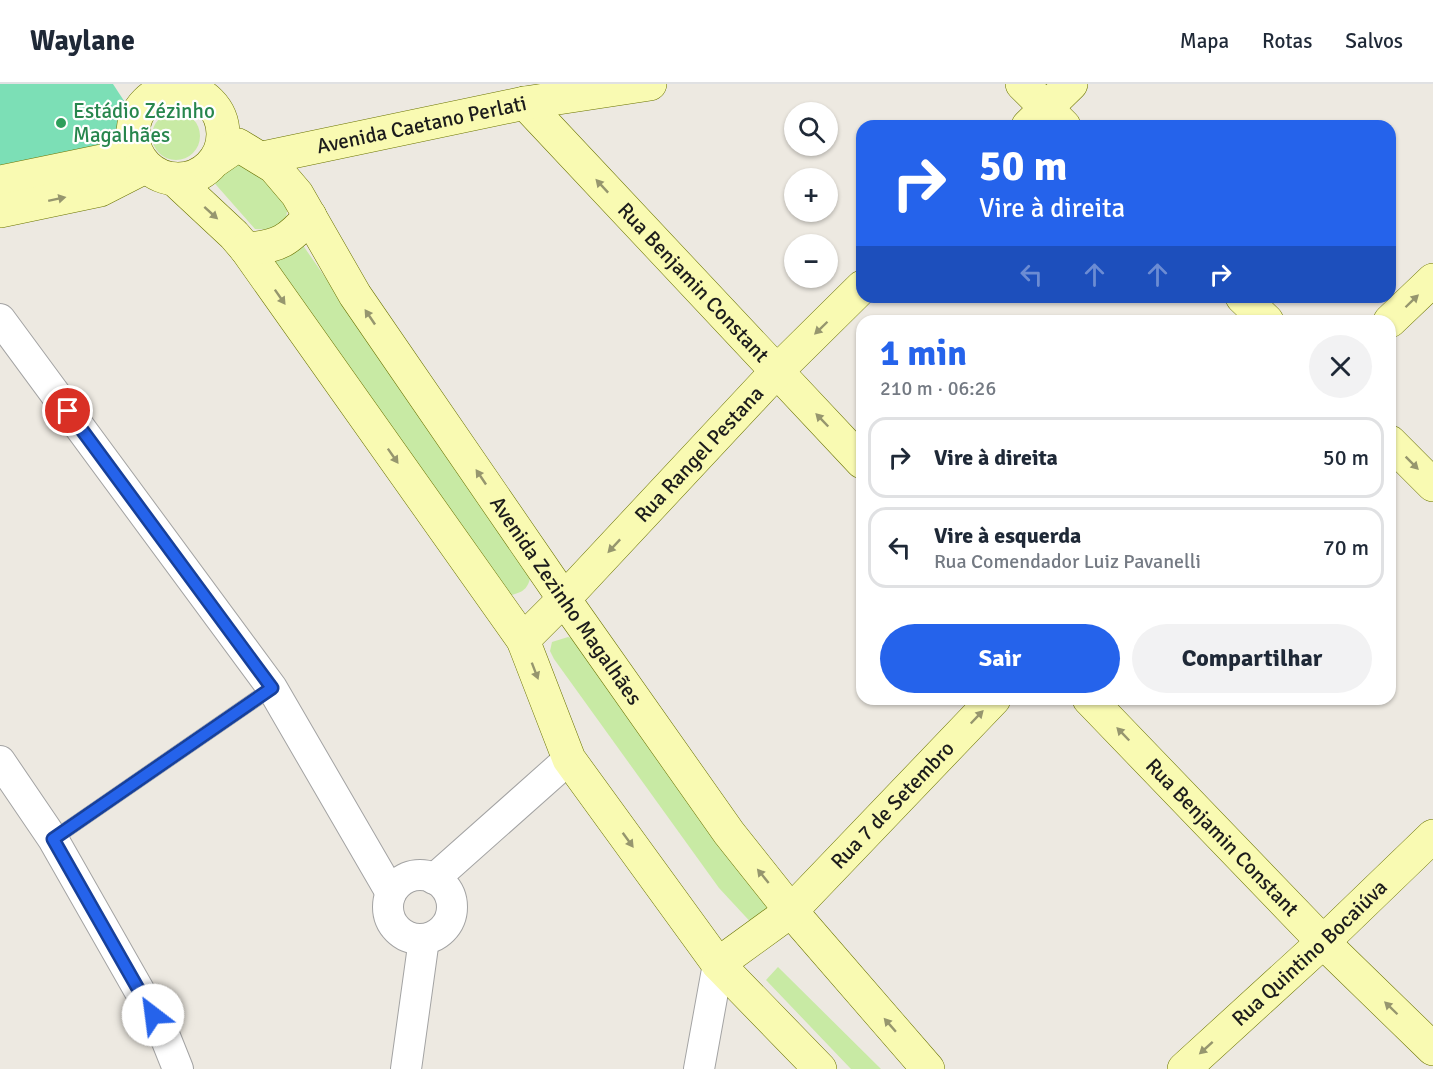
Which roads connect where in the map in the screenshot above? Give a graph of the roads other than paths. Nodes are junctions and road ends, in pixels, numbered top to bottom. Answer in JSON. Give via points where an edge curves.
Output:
{"nodes":[{"id":1,"x":1022,"y":84,"type":"edge"},
{"id":2,"x":1071,"y":84,"type":"edge"},
{"id":3,"x":639,"y":85,"type":"edge"},
{"id":4,"x":204,"y":93,"type":"edge"},
{"id":5,"x":525,"y":103,"type":"junction"},
{"id":6,"x":1046,"y":120,"type":"edge"},
{"id":7,"x":143,"y":135,"type":"edge"},
{"id":8,"x":263,"y":158,"type":"junction"},
{"id":9,"x":216,"y":160,"type":"junction"},
{"id":10,"x":0,"y":182,"type":"edge"},
{"id":11,"x":0,"y":211,"type":"edge"},
{"id":12,"x":310,"y":216,"type":"junction"},
{"id":13,"x":246,"y":249,"type":"junction"},
{"id":14,"x":1433,"y":280,"type":"edge"},
{"id":15,"x":856,"y":293,"type":"edge"},
{"id":16,"x":1248,"y":303,"type":"edge"},
{"id":17,"x":1261,"y":315,"type":"edge"},
{"id":18,"x":1396,"y":315,"type":"edge"},
{"id":19,"x":0,"y":319,"type":"edge"},
{"id":20,"x":776,"y":372,"type":"junction"},
{"id":21,"x":1396,"y":448,"type":"edge"},
{"id":22,"x":856,"y":456,"type":"edge"},
{"id":23,"x":1433,"y":485,"type":"edge"},
{"id":24,"x":564,"y":599,"type":"junction"},
{"id":25,"x":523,"y":640,"type":"junction"},
{"id":26,"x":272,"y":688,"type":"junction"},
{"id":27,"x":988,"y":705,"type":"edge"},
{"id":28,"x":1095,"y":705,"type":"edge"},
{"id":29,"x":569,"y":759,"type":"junction"},
{"id":30,"x":0,"y":761,"type":"edge"},
{"id":31,"x":1433,"y":836,"type":"edge"},
{"id":32,"x":53,"y":839,"type":"junction"},
{"id":33,"x":435,"y":879,"type":"junction"},
{"id":34,"x":392,"y":893,"type":"junction"},
{"id":35,"x":791,"y":911,"type":"junction"},
{"id":36,"x":424,"y":939,"type":"junction"},
{"id":37,"x":1323,"y":942,"type":"junction"},
{"id":38,"x":718,"y":964,"type":"junction"},
{"id":39,"x":1433,"y":1049,"type":"edge"},
{"id":40,"x":178,"y":1069,"type":"edge"},
{"id":41,"x":405,"y":1069,"type":"edge"},
{"id":42,"x":699,"y":1069,"type":"edge"},
{"id":43,"x":820,"y":1069,"type":"edge"},
{"id":44,"x":928,"y":1069,"type":"edge"},
{"id":45,"x":1184,"y":1069,"type":"edge"}],
"edges":[{"from":1,"to":6,"type":"street"},
{"from":2,"to":6,"type":"street"},
{"from":3,"to":5,"type":"street","name":"Avenida Caetano Perlati"},
{"from":4,"to":7,"type":"street","via":[[182,88],[151,97]]},
{"from":4,"to":9,"type":"street","via":[[224,129]]},
{"from":5,"to":8,"type":"street","name":"Avenida Caetano Perlati"},
{"from":20,"to":5,"type":"street","name":"Rua Benjamin Constant","one_way":true},
{"from":7,"to":9,"type":"street","via":[[190,178]]},
{"from":7,"to":10,"type":"street","via":[[112,159]]},
{"from":11,"to":7,"type":"street","one_way":true,"via":[[100,190]]},
{"from":7,"to":13,"type":"street","one_way":true},
{"from":8,"to":9,"type":"street","name":"Avenida Zezinho Magalhães","via":[[238,144]]},
{"from":8,"to":12,"type":"street","name":"Avenida Zezinho Magalhães","via":[[286,180]]},
{"from":12,"to":13,"type":"street","via":[[282,243]]},
{"from":24,"to":12,"type":"street","name":"Avenida Zezinho Magalhães","one_way":true,"via":[[355,295]]},
{"from":13,"to":25,"type":"street","one_way":true},
{"from":18,"to":14,"type":"street","one_way":true},
{"from":15,"to":20,"type":"street","name":"Rua Rangel Pestana","one_way":true},
{"from":16,"to":17,"type":"street"},
{"from":19,"to":26,"type":"street"},
{"from":22,"to":20,"type":"street","name":"Rua Benjamin Constant","one_way":true},
{"from":20,"to":24,"type":"street","name":"Rua Rangel Pestana","one_way":true},
{"from":21,"to":23,"type":"street","one_way":true},
{"from":24,"to":25,"type":"street","name":"Rua Rangel Pestana"},
{"from":35,"to":24,"type":"street","name":"Avenida Zezinho Magalhães","one_way":true,"via":[[729,833]]},
{"from":25,"to":29,"type":"street","one_way":true},
{"from":26,"to":32,"type":"lane"},
{"from":26,"to":34,"type":"street"},
{"from":35,"to":27,"type":"street","name":"Rua 7 de Setembro","one_way":true},
{"from":37,"to":28,"type":"street","name":"Rua Benjamin Constant","one_way":true},
{"from":29,"to":33,"type":"street"},
{"from":29,"to":38,"type":"street","one_way":true},
{"from":30,"to":32,"type":"street"},
{"from":31,"to":37,"type":"street","name":"Rua Quintino Bocaiúva"},
{"from":32,"to":40,"type":"street","via":[[165,1034]]},
{"from":33,"to":34,"type":"street","via":[[405,879]]},
{"from":33,"to":36,"type":"street","via":[[448,893],[451,913],[442,930]]},
{"from":34,"to":36,"type":"street","via":[[388,912],[397,930],[405,936]]},
{"from":35,"to":38,"type":"street","name":"Rua 7 de Setembro"},
{"from":44,"to":35,"type":"street","name":"Avenida Zezinho Magalhães","one_way":true},
{"from":36,"to":41,"type":"street"},
{"from":39,"to":37,"type":"street","name":"Rua Benjamin Constant","one_way":true},
{"from":37,"to":45,"type":"street","name":"Rua Quintino Bocaiúva","one_way":true},
{"from":38,"to":42,"type":"street"},
{"from":38,"to":43,"type":"street"}]}
